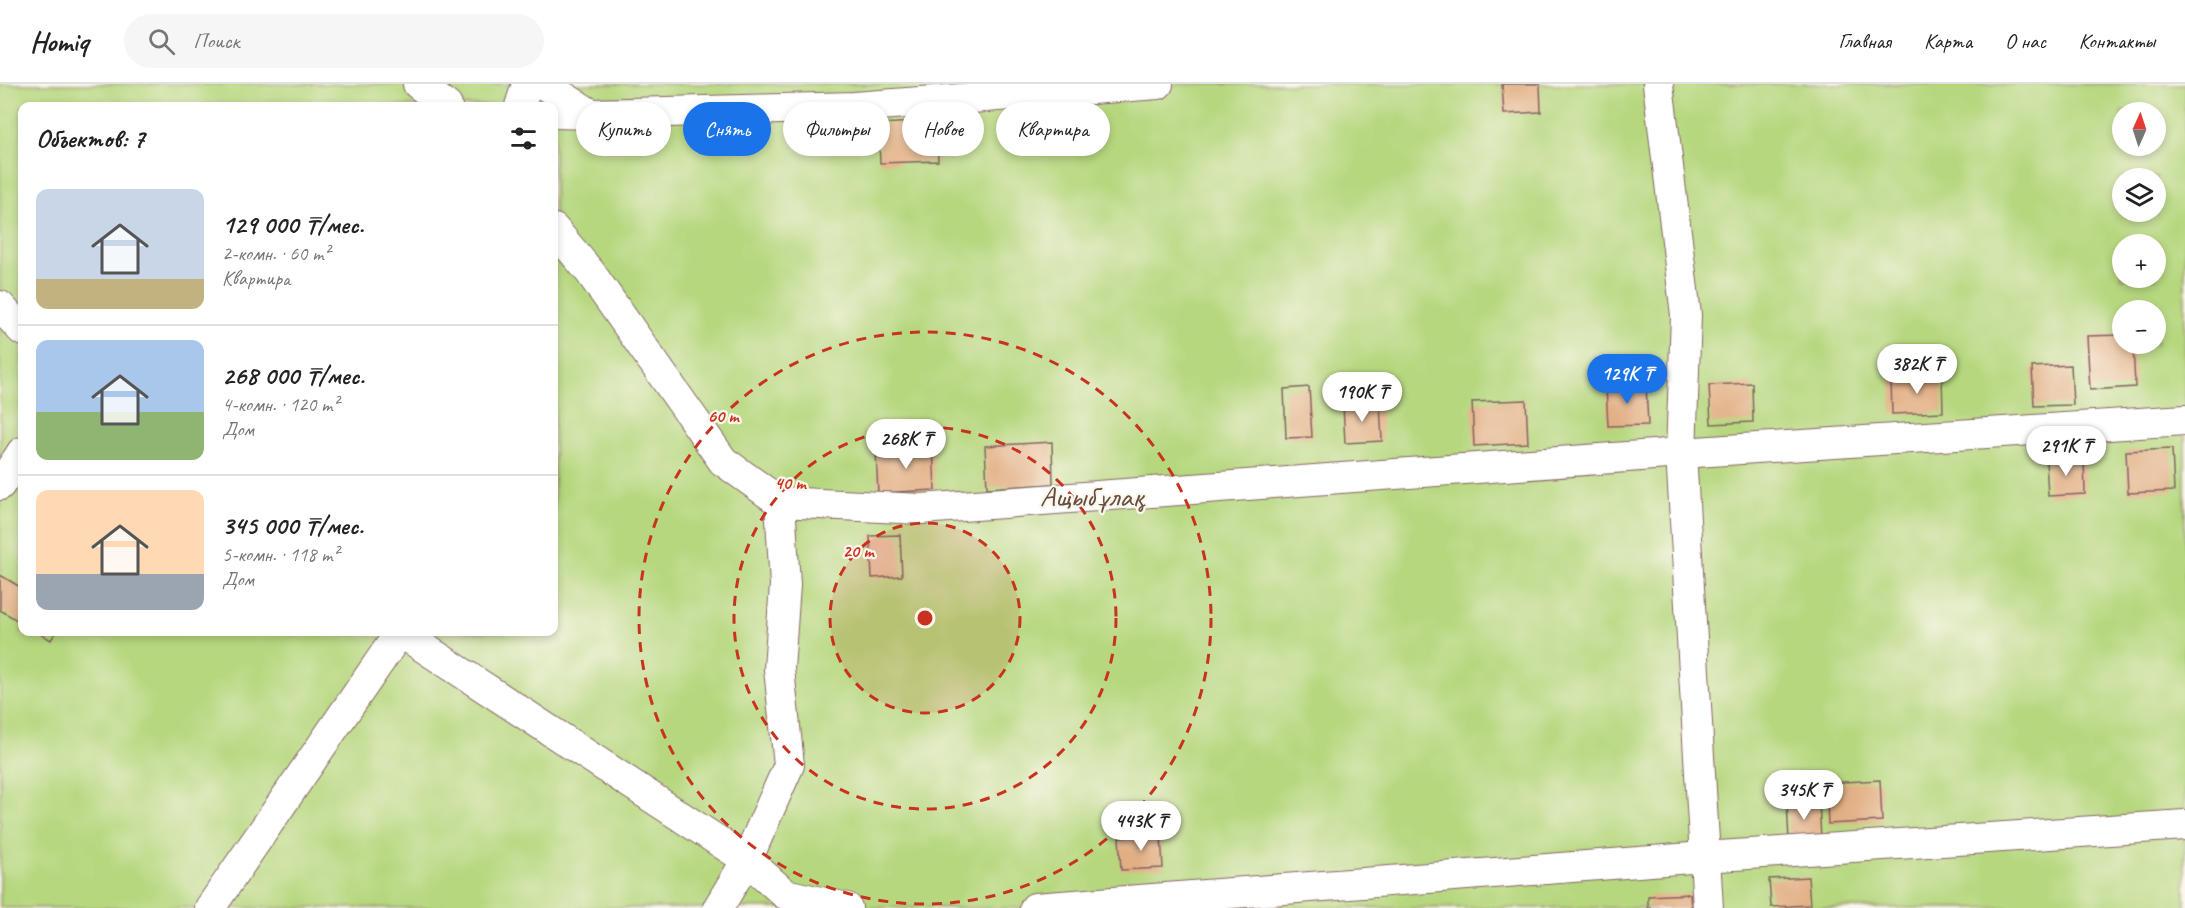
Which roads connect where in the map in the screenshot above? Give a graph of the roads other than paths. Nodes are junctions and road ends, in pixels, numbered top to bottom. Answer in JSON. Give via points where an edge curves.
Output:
{"nodes":[{"id":1,"x":418,"y":84,"type":"edge"},
{"id":2,"x":527,"y":84,"type":"edge"},
{"id":3,"x":543,"y":84,"type":"edge"},
{"id":4,"x":1158,"y":84,"type":"edge"},
{"id":5,"x":1658,"y":84,"type":"edge"},
{"id":6,"x":442,"y":102,"type":"edge"},
{"id":7,"x":521,"y":102,"type":"edge"},
{"id":8,"x":576,"y":105,"type":"edge"},
{"id":9,"x":671,"y":112,"type":"edge"},
{"id":10,"x":558,"y":113,"type":"edge"},
{"id":11,"x":576,"y":114,"type":"edge"},
{"id":12,"x":558,"y":234,"type":"edge"},
{"id":13,"x":0,"y":306,"type":"edge"},
{"id":14,"x":18,"y":326,"type":"edge"},
{"id":15,"x":2185,"y":420,"type":"edge"},
{"id":16,"x":1681,"y":453,"type":"junction"},
{"id":17,"x":18,"y":458,"type":"edge"},
{"id":18,"x":0,"y":485,"type":"edge"},
{"id":19,"x":780,"y":502,"type":"junction"},
{"id":20,"x":397,"y":636,"type":"edge"},
{"id":21,"x":406,"y":636,"type":"edge"},
{"id":22,"x":2185,"y":825,"type":"edge"},
{"id":23,"x":1704,"y":857,"type":"junction"},
{"id":24,"x":747,"y":860,"type":"junction"},
{"id":25,"x":210,"y":908,"type":"edge"},
{"id":26,"x":718,"y":908,"type":"edge"},
{"id":27,"x":847,"y":908,"type":"edge"},
{"id":28,"x":1035,"y":908,"type":"edge"},
{"id":29,"x":1708,"y":908,"type":"edge"}],
"edges":[{"from":1,"to":6,"type":"street"},
{"from":2,"to":7,"type":"street"},
{"from":3,"to":8,"type":"street"},
{"from":4,"to":9,"type":"street","via":[[854,107]]},
{"from":5,"to":16,"type":"street","via":[[1686,315]]},
{"from":10,"to":11,"type":"street"},
{"from":12,"to":19,"type":"street","via":[[590,272],[723,461]]},
{"from":13,"to":14,"type":"street"},
{"from":15,"to":16,"type":"street"},
{"from":16,"to":19,"type":"street","via":[[921,509]]},
{"from":16,"to":23,"type":"street"},
{"from":17,"to":18,"type":"street"},
{"from":19,"to":24,"type":"street","via":[[785,585],[779,669],[789,765]]},
{"from":20,"to":25,"type":"street"},
{"from":21,"to":24,"type":"street"},
{"from":22,"to":23,"type":"street"},
{"from":23,"to":28,"type":"street"},
{"from":23,"to":29,"type":"street"},
{"from":24,"to":26,"type":"street"},
{"from":24,"to":27,"type":"street","via":[[785,894]]}]}
